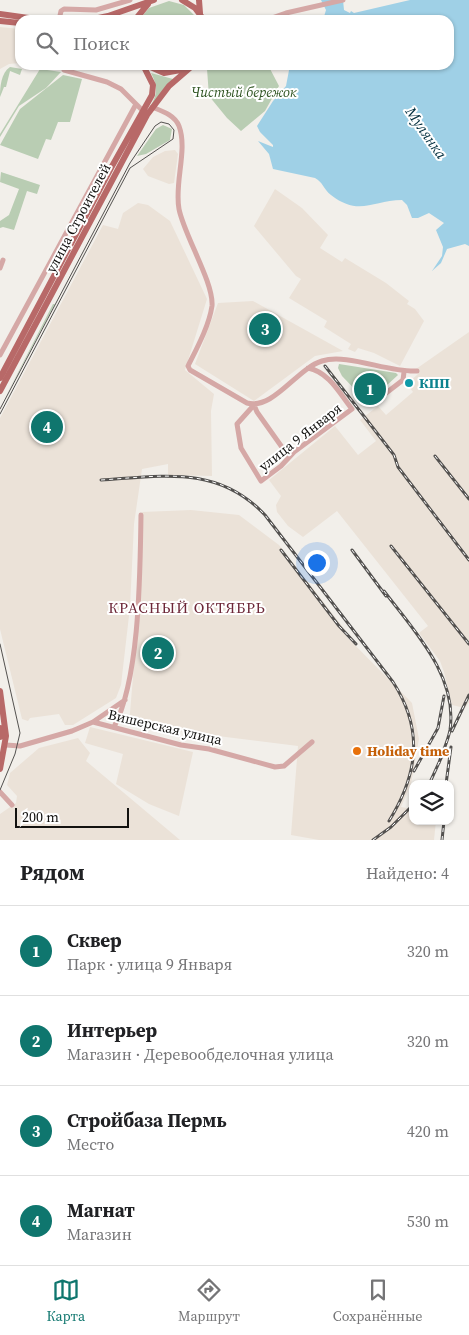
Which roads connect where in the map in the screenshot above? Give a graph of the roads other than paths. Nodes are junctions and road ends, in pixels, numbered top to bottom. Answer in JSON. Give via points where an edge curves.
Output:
{"nodes":[{"id":1,"x":130,"y":0,"type":"edge"},
{"id":2,"x":155,"y":0,"type":"edge"},
{"id":3,"x":182,"y":0,"type":"edge"},
{"id":4,"x":199,"y":0,"type":"edge"},
{"id":5,"x":344,"y":0,"type":"edge"},
{"id":6,"x":0,"y":14,"type":"edge"},
{"id":7,"x":60,"y":15,"type":"edge"},
{"id":8,"x":111,"y":15,"type":"edge"},
{"id":9,"x":138,"y":15,"type":"edge"},
{"id":10,"x":200,"y":15,"type":"edge"},
{"id":11,"x":203,"y":15,"type":"edge"},
{"id":12,"x":284,"y":15,"type":"edge"},
{"id":13,"x":15,"y":16,"type":"edge"},
{"id":14,"x":0,"y":21,"type":"edge"},
{"id":15,"x":15,"y":22,"type":"edge"},
{"id":16,"x":64,"y":70,"type":"dead end"},
{"id":17,"x":146,"y":70,"type":"edge"},
{"id":18,"x":156,"y":70,"type":"edge"},
{"id":19,"x":176,"y":70,"type":"edge"},
{"id":20,"x":188,"y":70,"type":"edge"},
{"id":21,"x":135,"y":106,"type":"junction"},
{"id":22,"x":152,"y":106,"type":"junction"},
{"id":23,"x":143,"y":111,"type":"junction"},
{"id":24,"x":3,"y":260,"type":"dead end"},
{"id":25,"x":0,"y":268,"type":"edge"},
{"id":26,"x":0,"y":356,"type":"edge"},
{"id":27,"x":308,"y":368,"type":"junction"},
{"id":28,"x":417,"y":371,"type":"dead end"},
{"id":29,"x":404,"y":372,"type":"junction"},
{"id":30,"x":0,"y":378,"type":"edge"},
{"id":31,"x":0,"y":391,"type":"edge"},
{"id":32,"x":366,"y":402,"type":"dead end"},
{"id":33,"x":254,"y":405,"type":"junction"},
{"id":34,"x":289,"y":457,"type":"junction"},
{"id":35,"x":141,"y":515,"type":"dead end"},
{"id":36,"x":0,"y":691,"type":"edge"},
{"id":37,"x":126,"y":700,"type":"junction"},
{"id":38,"x":93,"y":722,"type":"junction"},
{"id":39,"x":114,"y":727,"type":"junction"},
{"id":40,"x":0,"y":728,"type":"edge"},
{"id":41,"x":0,"y":737,"type":"edge"},
{"id":42,"x":312,"y":742,"type":"dead end"},
{"id":43,"x":3,"y":744,"type":"edge"},
{"id":44,"x":0,"y":769,"type":"edge"},
{"id":45,"x":0,"y":793,"type":"edge"},
{"id":46,"x":12,"y":805,"type":"dead end"}],
"edges":[{"from":1,"to":7,"type":"street","via":[[96,10],[64,9]]},
{"from":2,"to":8,"type":"main road"},
{"from":2,"to":9,"type":"main road"},
{"from":3,"to":10,"type":"main road"},
{"from":4,"to":11,"type":"main road"},
{"from":5,"to":12,"type":"street"},
{"from":6,"to":13,"type":"main road"},
{"from":14,"to":15,"type":"main road"},
{"from":16,"to":21,"type":"street","via":[[121,89]]},
{"from":17,"to":23,"type":"main road","name":"улица Строителей","via":[[153,90]]},
{"from":18,"to":19,"type":"main road","via":[[164,73]]},
{"from":20,"to":22,"type":"main road","name":"улица Строителей","via":[[168,86]]},
{"from":21,"to":23,"type":"street"},
{"from":21,"to":26,"type":"street"},
{"from":22,"to":31,"type":"main road","name":"улица Строителей"},
{"from":22,"to":33,"type":"street","via":[[172,116],[180,126],[177,194],[180,211],[212,298],[210,314],[188,366],[196,374]]},
{"from":23,"to":30,"type":"main road","name":"улица Строителей"},
{"from":24,"to":25,"type":"street"},
{"from":27,"to":29,"type":"street","via":[[321,361],[334,360]]},
{"from":27,"to":33,"type":"street","via":[[264,403]]},
{"from":27,"to":34,"type":"street","name":"улица 9 Января","via":[[327,377],[352,409]]},
{"from":28,"to":29,"type":"street"},
{"from":29,"to":32,"type":"street","via":[[403,380],[380,399]]},
{"from":33,"to":34,"type":"street"},
{"from":33,"to":34,"type":"street","name":"улица 9 Января","via":[[237,422],[241,448],[261,481]]},
{"from":35,"to":37,"type":"street","via":[[135,633]]},
{"from":36,"to":43,"type":"main road","via":[[6,720]]},
{"from":37,"to":38,"type":"street"},
{"from":37,"to":39,"type":"street"},
{"from":38,"to":39,"type":"street","name":"Вишерская улица"},
{"from":38,"to":43,"type":"street","name":"Вишерская улица","via":[[20,746]]},
{"from":39,"to":42,"type":"street","name":"Вишерская улица","via":[[276,767],[284,766]]},
{"from":40,"to":41,"type":"main road"},
{"from":43,"to":44,"type":"main road"},
{"from":45,"to":46,"type":"street"}]}
